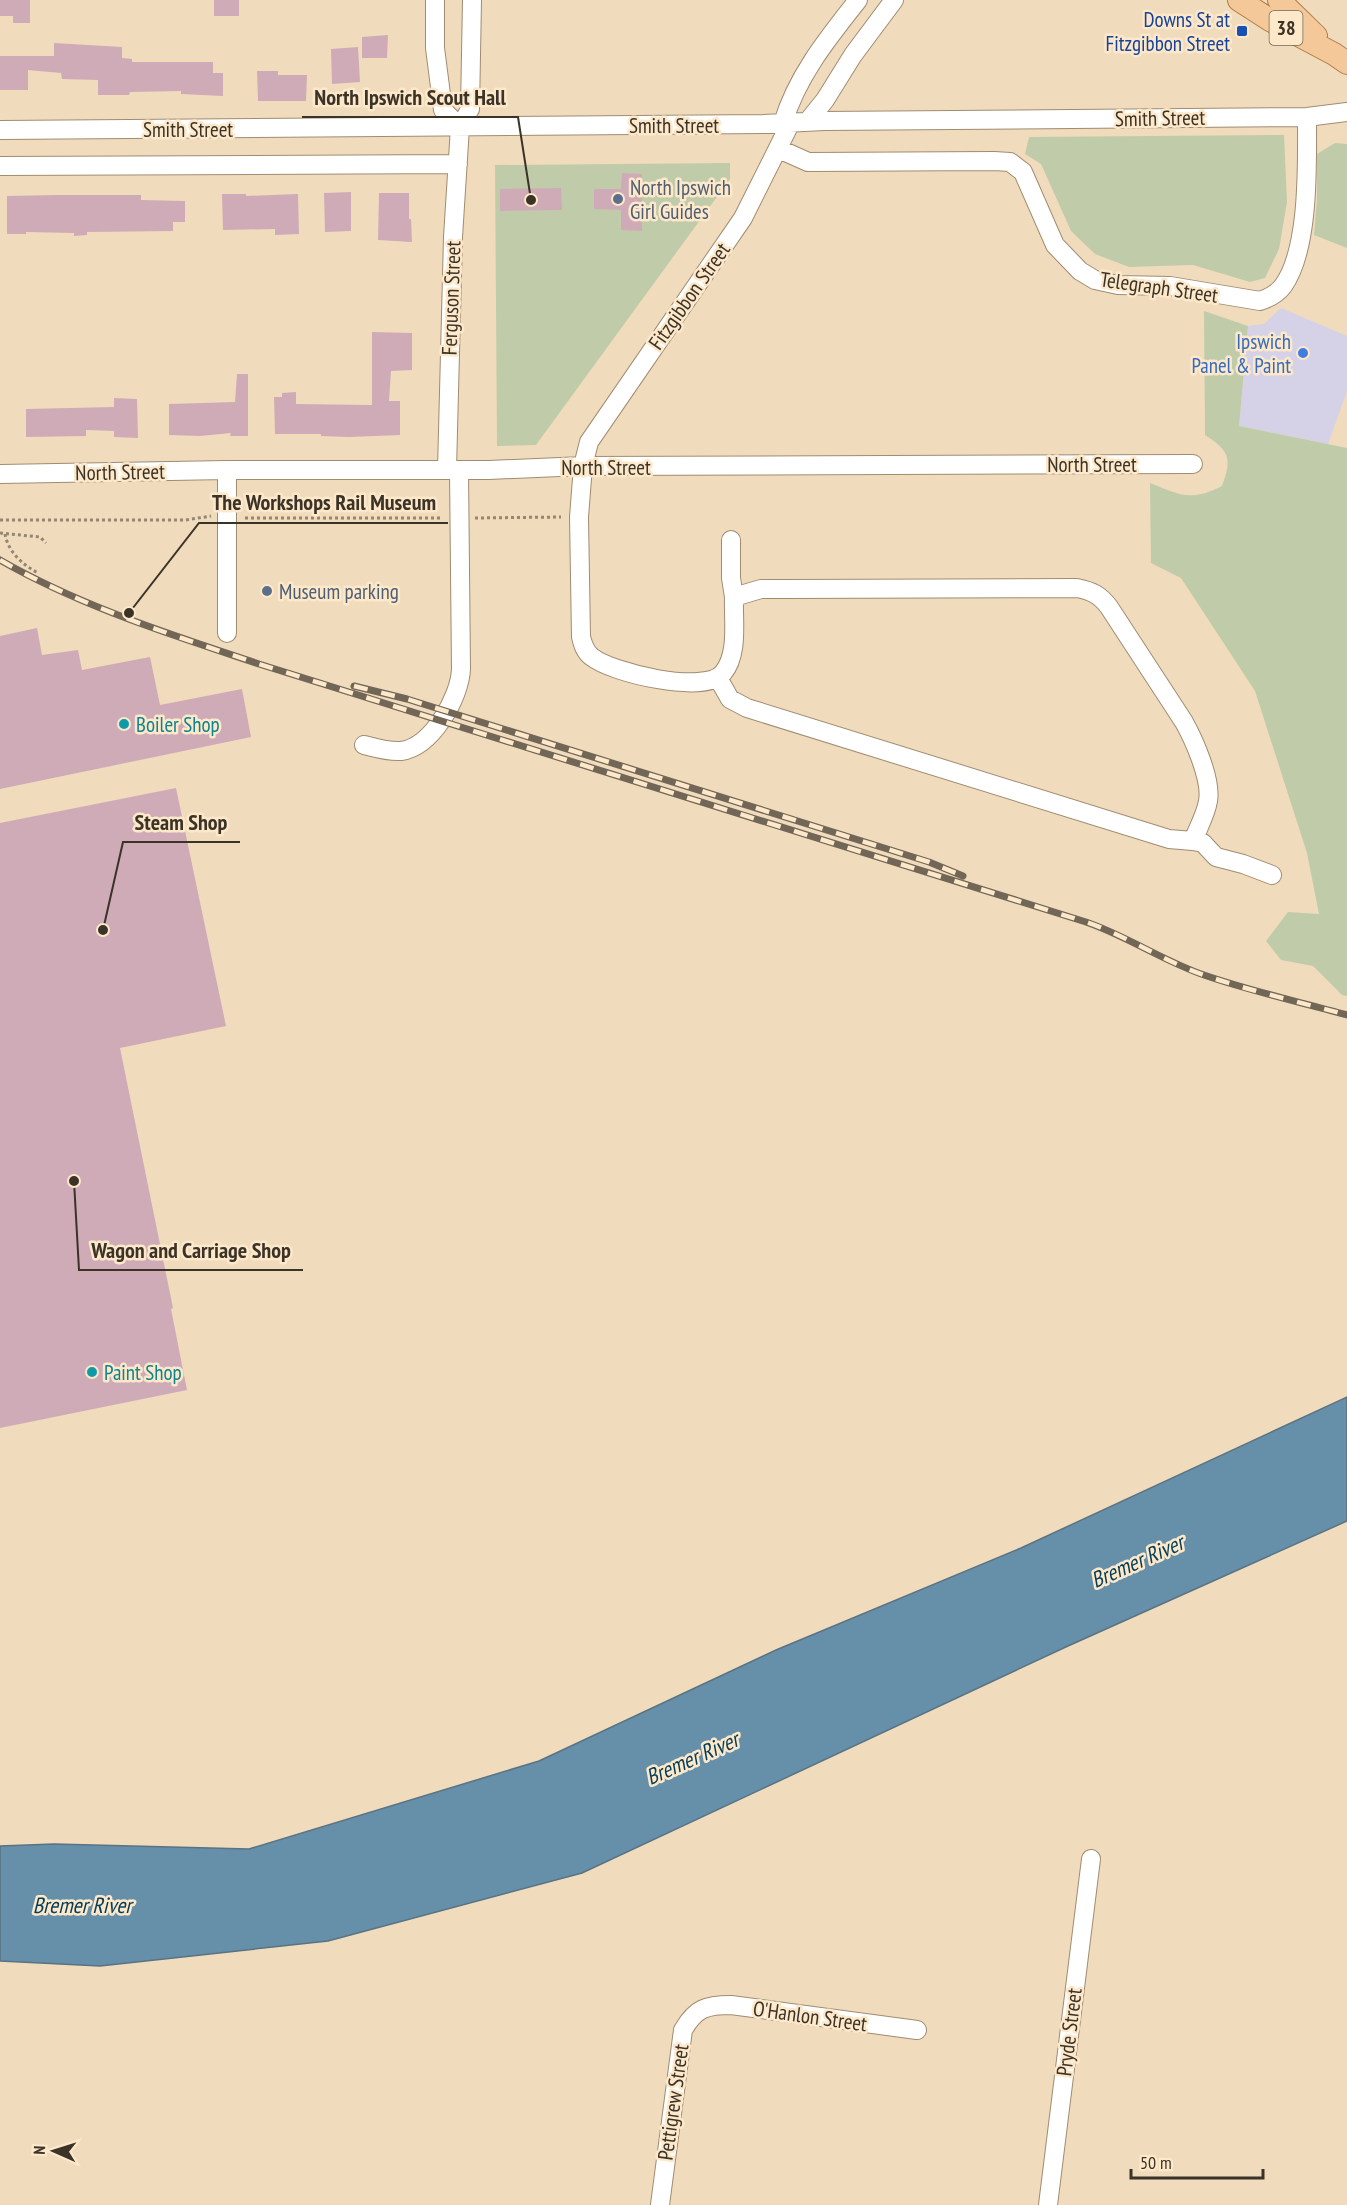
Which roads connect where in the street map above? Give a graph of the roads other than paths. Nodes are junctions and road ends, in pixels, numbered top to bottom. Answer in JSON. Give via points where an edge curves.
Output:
{"nodes":[{"id":1,"x":435,"y":0,"type":"edge"},
{"id":2,"x":472,"y":0,"type":"edge"},
{"id":3,"x":858,"y":0,"type":"edge"},
{"id":4,"x":894,"y":0,"type":"edge"},
{"id":5,"x":1239,"y":0,"type":"edge"},
{"id":6,"x":1280,"y":0,"type":"edge"},
{"id":7,"x":1340,"y":58,"type":"edge"},
{"id":8,"x":1347,"y":112,"type":"edge"},
{"id":9,"x":1306,"y":117,"type":"junction"},
{"id":10,"x":794,"y":122,"type":"junction"},
{"id":11,"x":460,"y":127,"type":"junction"},
{"id":12,"x":0,"y":130,"type":"edge"},
{"id":13,"x":778,"y":149,"type":"junction"},
{"id":14,"x":458,"y":164,"type":"junction"},
{"id":15,"x":0,"y":166,"type":"edge"},
{"id":16,"x":1193,"y":464,"type":"dead end"},
{"id":17,"x":583,"y":466,"type":"junction"},
{"id":18,"x":226,"y":470,"type":"junction"},
{"id":19,"x":453,"y":470,"type":"junction"},
{"id":20,"x":0,"y":474,"type":"edge"},
{"id":21,"x":20,"y":474,"type":"junction"},
{"id":22,"x":0,"y":483,"type":"edge"},
{"id":23,"x":731,"y":540,"type":"dead end"},
{"id":24,"x":734,"y":597,"type":"junction"},
{"id":25,"x":227,"y":633,"type":"dead end"},
{"id":26,"x":718,"y":678,"type":"junction"},
{"id":27,"x":364,"y":745,"type":"dead end"},
{"id":28,"x":1193,"y":841,"type":"junction"},
{"id":29,"x":1272,"y":875,"type":"dead end"},
{"id":30,"x":1091,"y":1859,"type":"dead end"},
{"id":31,"x":704,"y":2007,"type":"joint"},
{"id":32,"x":917,"y":2030,"type":"dead end"},
{"id":33,"x":660,"y":2205,"type":"edge"},
{"id":34,"x":1048,"y":2205,"type":"edge"}],
"edges":[{"from":1,"to":11,"type":"street","via":[[435,48],[443,110]]},
{"from":2,"to":11,"type":"street","name":"Ferguson Street","via":[[470,109]]},
{"from":3,"to":10,"type":"street","name":"Fitzgibbon Street","via":[[801,78],[790,101]]},
{"from":4,"to":10,"type":"street","name":"Fitzgibbon Street","via":[[825,100]]},
{"from":5,"to":7,"type":"main road","number":"38"},
{"from":6,"to":7,"type":"main road","number":"38"},
{"from":8,"to":9,"type":"street","name":"Smith Street"},
{"from":9,"to":10,"type":"street","name":"Smith Street"},
{"from":9,"to":13,"type":"street","name":"Telegraph Street","via":[[1306,191],[1299,242],[1283,286],[1260,302],[1170,286],[1118,285],[1095,280],[1080,271],[1055,245],[1023,172],[1010,162],[813,162]]},
{"from":10,"to":11,"type":"street","name":"Smith Street"},
{"from":10,"to":13,"type":"street","name":"Fitzgibbon Street"},
{"from":11,"to":12,"type":"street","name":"Smith Street"},
{"from":11,"to":14,"type":"street","name":"Ferguson Street"},
{"from":13,"to":17,"type":"street","name":"Fitzgibbon Street","via":[[743,218],[595,430]]},
{"from":14,"to":15,"type":"street","name":"Smith Street"},
{"from":14,"to":19,"type":"street","name":"Ferguson Street","via":[[453,237]]},
{"from":16,"to":17,"type":"street","name":"North Street"},
{"from":17,"to":19,"type":"street","name":"North Street"},
{"from":17,"to":26,"type":"street","name":"Fitzgibbon Street","via":[[579,517],[582,637],[587,652],[606,664],[664,681]]},
{"from":18,"to":19,"type":"street","name":"North Street"},
{"from":18,"to":21,"type":"street","name":"North Street"},
{"from":18,"to":25,"type":"street"},
{"from":19,"to":27,"type":"street","name":"Ferguson Street","via":[[461,676],[455,696],[435,727],[417,745],[403,750]]},
{"from":20,"to":21,"type":"street","name":"North Street"},
{"from":21,"to":22,"type":"street","name":"North Street"},
{"from":23,"to":24,"type":"street"},
{"from":24,"to":26,"type":"street","via":[[731,661]]},
{"from":24,"to":28,"type":"street","via":[[761,589],[1077,588],[1095,593],[1109,607],[1192,736],[1209,788],[1208,802]]},
{"from":26,"to":28,"type":"street","via":[[730,699],[747,708],[1169,839]]},
{"from":28,"to":29,"type":"street","via":[[1203,843],[1216,857]]},
{"from":30,"to":34,"type":"street","name":"Pryde Street"},
{"from":31,"to":32,"type":"street","name":"O'Hanlon Street","via":[[731,2005]]},
{"from":31,"to":33,"type":"street","name":"Pettigrew Street","via":[[682,2030]]}]}
